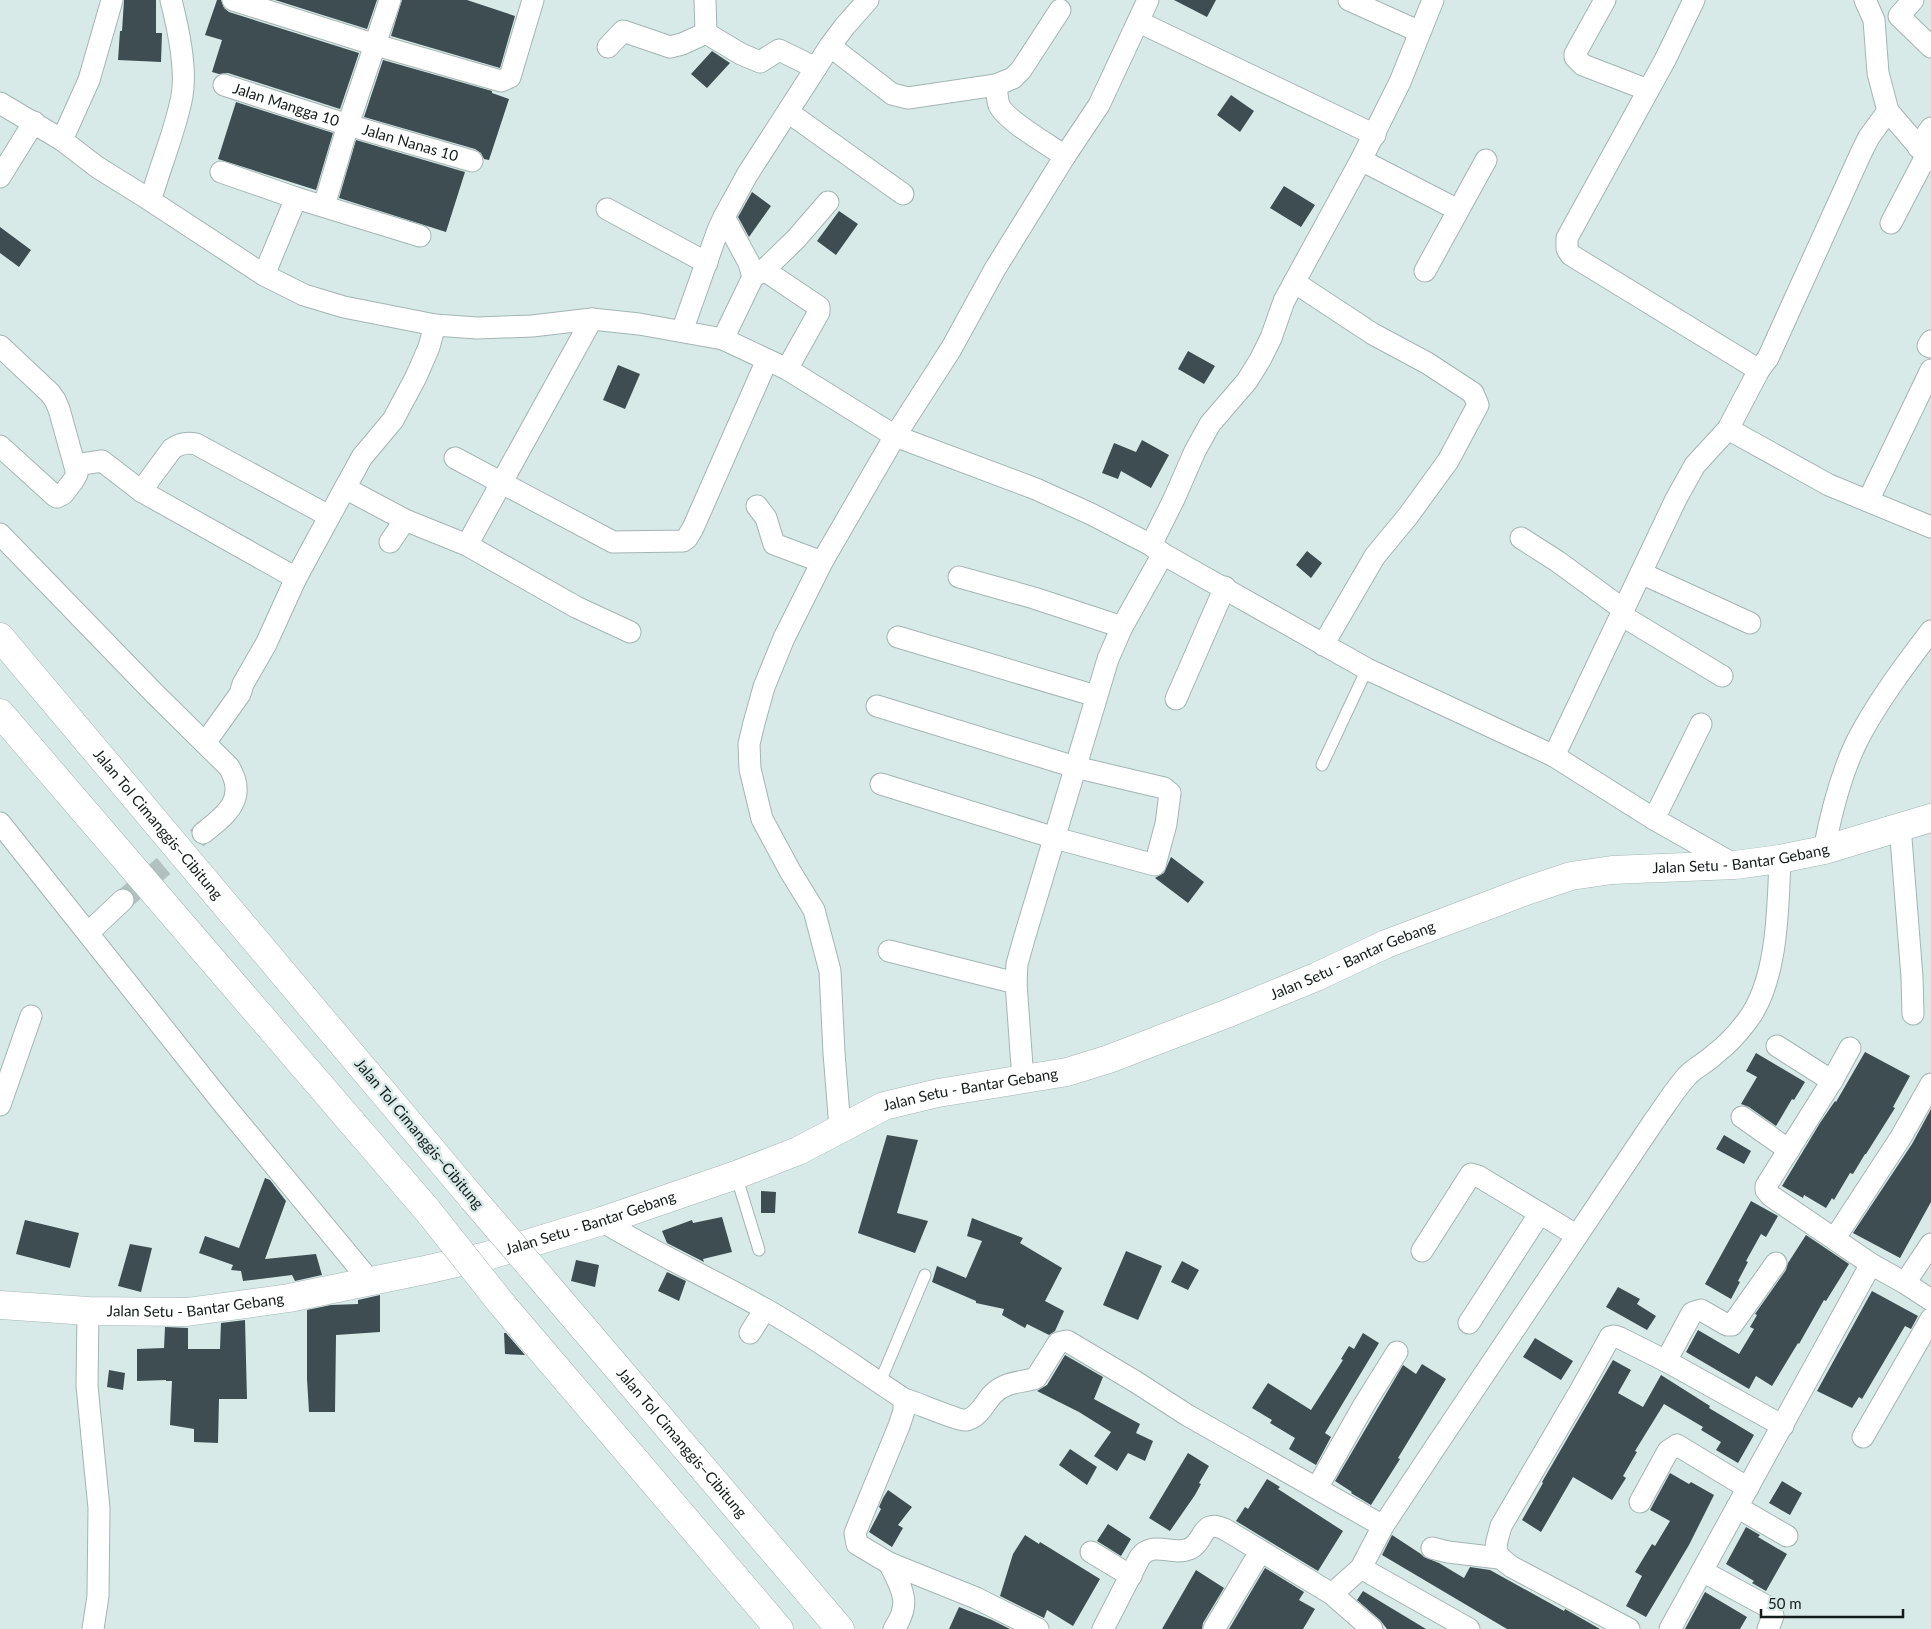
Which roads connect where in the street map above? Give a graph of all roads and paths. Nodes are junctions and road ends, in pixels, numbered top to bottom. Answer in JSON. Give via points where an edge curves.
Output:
{"nodes":[{"id":1,"x":112,"y":0,"type":"edge"},
{"id":2,"x":171,"y":0,"type":"edge"},
{"id":3,"x":233,"y":0,"type":"edge"},
{"id":4,"x":390,"y":0,"type":"edge"},
{"id":5,"x":705,"y":0,"type":"edge"},
{"id":6,"x":1148,"y":0,"type":"edge"},
{"id":7,"x":1349,"y":0,"type":"edge"},
{"id":8,"x":1433,"y":0,"type":"edge"},
{"id":9,"x":1605,"y":0,"type":"edge"},
{"id":10,"x":1694,"y":0,"type":"edge"},
{"id":11,"x":1865,"y":0,"type":"edge"},
{"id":12,"x":1914,"y":0,"type":"edge"},
{"id":13,"x":529,"y":1,"type":"edge"},
{"id":14,"x":862,"y":2,"type":"edge"},
{"id":15,"x":1060,"y":10,"type":"dead end"},
{"id":16,"x":1139,"y":22,"type":"junction"},
{"id":17,"x":1420,"y":32,"type":"junction"},
{"id":18,"x":706,"y":33,"type":"junction"},
{"id":19,"x":376,"y":45,"type":"junction"},
{"id":20,"x":830,"y":46,"type":"junction"},
{"id":21,"x":608,"y":47,"type":"dead end"},
{"id":22,"x":1931,"y":48,"type":"edge"},
{"id":23,"x":816,"y":68,"type":"junction"},
{"id":24,"x":224,"y":85,"type":"dead end"},
{"id":25,"x":996,"y":85,"type":"junction"},
{"id":26,"x":1648,"y":90,"type":"junction"},
{"id":27,"x":0,"y":103,"type":"edge"},
{"id":28,"x":1888,"y":111,"type":"junction"},
{"id":29,"x":788,"y":112,"type":"junction"},
{"id":30,"x":34,"y":122,"type":"junction"},
{"id":31,"x":348,"y":125,"type":"junction"},
{"id":32,"x":1931,"y":128,"type":"edge"},
{"id":33,"x":1374,"y":135,"type":"junction"},
{"id":34,"x":62,"y":140,"type":"junction"},
{"id":35,"x":1925,"y":155,"type":"edge"},
{"id":36,"x":1065,"y":156,"type":"junction"},
{"id":37,"x":1361,"y":160,"type":"junction"},
{"id":38,"x":1486,"y":160,"type":"dead end"},
{"id":39,"x":472,"y":161,"type":"dead end"},
{"id":40,"x":221,"y":172,"type":"dead end"},
{"id":41,"x":0,"y":177,"type":"edge"},
{"id":42,"x":903,"y":194,"type":"dead end"},
{"id":43,"x":296,"y":198,"type":"junction"},
{"id":44,"x":149,"y":199,"type":"junction"},
{"id":45,"x":828,"y":202,"type":"dead end"},
{"id":46,"x":324,"y":206,"type":"junction"},
{"id":47,"x":607,"y":209,"type":"dead end"},
{"id":48,"x":1458,"y":210,"type":"junction"},
{"id":49,"x":724,"y":218,"type":"junction"},
{"id":50,"x":1891,"y":223,"type":"dead end"},
{"id":51,"x":420,"y":236,"type":"dead end"},
{"id":52,"x":707,"y":263,"type":"junction"},
{"id":53,"x":1425,"y":271,"type":"dead end"},
{"id":54,"x":758,"y":274,"type":"junction"},
{"id":55,"x":264,"y":275,"type":"junction"},
{"id":56,"x":1294,"y":282,"type":"junction"},
{"id":57,"x":592,"y":319,"type":"junction"},
{"id":58,"x":435,"y":325,"type":"junction"},
{"id":59,"x":682,"y":331,"type":"junction"},
{"id":60,"x":723,"y":339,"type":"junction"},
{"id":61,"x":1931,"y":341,"type":"edge"},
{"id":62,"x":0,"y":346,"type":"edge"},
{"id":63,"x":1931,"y":347,"type":"edge"},
{"id":64,"x":768,"y":360,"type":"junction"},
{"id":65,"x":787,"y":369,"type":"junction"},
{"id":66,"x":1759,"y":370,"type":"junction"},
{"id":67,"x":1931,"y":370,"type":"edge"},
{"id":68,"x":1728,"y":429,"type":"junction"},
{"id":69,"x":895,"y":436,"type":"junction"},
{"id":70,"x":0,"y":446,"type":"edge"},
{"id":71,"x":455,"y":458,"type":"dead end"},
{"id":72,"x":75,"y":465,"type":"junction"},
{"id":73,"x":502,"y":481,"type":"junction"},
{"id":74,"x":344,"y":488,"type":"junction"},
{"id":75,"x":141,"y":491,"type":"junction"},
{"id":76,"x":1868,"y":501,"type":"junction"},
{"id":77,"x":757,"y":506,"type":"dead end"},
{"id":78,"x":329,"y":516,"type":"junction"},
{"id":79,"x":405,"y":520,"type":"junction"},
{"id":80,"x":1931,"y":526,"type":"edge"},
{"id":81,"x":0,"y":534,"type":"edge"},
{"id":82,"x":1521,"y":538,"type":"dead end"},
{"id":83,"x":390,"y":542,"type":"dead end"},
{"id":84,"x":468,"y":545,"type":"junction"},
{"id":85,"x":1157,"y":549,"type":"junction"},
{"id":86,"x":822,"y":562,"type":"junction"},
{"id":87,"x":1641,"y":573,"type":"junction"},
{"id":88,"x":959,"y":577,"type":"dead end"},
{"id":89,"x":296,"y":578,"type":"junction"},
{"id":90,"x":1225,"y":588,"type":"junction"},
{"id":91,"x":1622,"y":613,"type":"junction"},
{"id":92,"x":1750,"y":623,"type":"dead end"},
{"id":93,"x":1122,"y":627,"type":"junction"},
{"id":94,"x":1931,"y":631,"type":"edge"},
{"id":95,"x":630,"y":632,"type":"dead end"},
{"id":96,"x":0,"y":637,"type":"edge"},
{"id":97,"x":898,"y":637,"type":"dead end"},
{"id":98,"x":1323,"y":645,"type":"junction"},
{"id":99,"x":1367,"y":669,"type":"junction"},
{"id":100,"x":1722,"y":676,"type":"dead end"},
{"id":101,"x":1096,"y":696,"type":"junction"},
{"id":102,"x":1176,"y":699,"type":"dead end"},
{"id":103,"x":877,"y":706,"type":"dead end"},
{"id":104,"x":0,"y":713,"type":"edge"},
{"id":105,"x":1701,"y":724,"type":"dead end"},
{"id":106,"x":205,"y":743,"type":"junction"},
{"id":107,"x":1554,"y":756,"type":"junction"},
{"id":108,"x":1322,"y":765,"type":"dead end"},
{"id":109,"x":1076,"y":767,"type":"junction"},
{"id":110,"x":881,"y":784,"type":"dead end"},
{"id":111,"x":1931,"y":818,"type":"edge"},
{"id":112,"x":1654,"y":819,"type":"junction"},
{"id":113,"x":0,"y":823,"type":"edge"},
{"id":114,"x":1900,"y":826,"type":"junction"},
{"id":115,"x":203,"y":833,"type":"tunnel mouth"},
{"id":116,"x":1054,"y":838,"type":"junction"},
{"id":117,"x":1824,"y":850,"type":"junction"},
{"id":118,"x":1780,"y":859,"type":"junction"},
{"id":119,"x":1735,"y":865,"type":"junction"},
{"id":120,"x":123,"y":900,"type":"tunnel mouth"},
{"id":121,"x":88,"y":934,"type":"junction"},
{"id":122,"x":890,"y":951,"type":"dead end"},
{"id":123,"x":1016,"y":983,"type":"junction"},
{"id":124,"x":1913,"y":1014,"type":"dead end"},
{"id":125,"x":31,"y":1016,"type":"dead end"},
{"id":126,"x":1777,"y":1046,"type":"dead end"},
{"id":127,"x":1850,"y":1048,"type":"dead end"},
{"id":128,"x":1023,"y":1080,"type":"junction"},
{"id":129,"x":1832,"y":1081,"type":"junction"},
{"id":130,"x":1931,"y":1084,"type":"edge"},
{"id":131,"x":0,"y":1105,"type":"edge"},
{"id":132,"x":1742,"y":1117,"type":"dead end"},
{"id":133,"x":840,"y":1128,"type":"junction"},
{"id":134,"x":1789,"y":1150,"type":"junction"},
{"id":135,"x":736,"y":1175,"type":"junction"},
{"id":136,"x":1540,"y":1214,"type":"junction"},
{"id":137,"x":602,"y":1221,"type":"junction"},
{"id":138,"x":1576,"y":1235,"type":"junction"},
{"id":139,"x":1835,"y":1238,"type":"junction"},
{"id":140,"x":1931,"y":1244,"type":"edge"},
{"id":141,"x":759,"y":1250,"type":"dead end"},
{"id":142,"x":1422,"y":1251,"type":"dead end"},
{"id":143,"x":1776,"y":1263,"type":"dead end"},
{"id":144,"x":1871,"y":1264,"type":"junction"},
{"id":145,"x":925,"y":1275,"type":"dead end"},
{"id":146,"x":370,"y":1281,"type":"junction"},
{"id":147,"x":1905,"y":1282,"type":"junction"},
{"id":148,"x":1931,"y":1300,"type":"edge"},
{"id":149,"x":0,"y":1305,"type":"edge"},
{"id":150,"x":765,"y":1309,"type":"junction"},
{"id":151,"x":88,"y":1311,"type":"junction"},
{"id":152,"x":1931,"y":1319,"type":"edge"},
{"id":153,"x":1469,"y":1323,"type":"dead end"},
{"id":154,"x":750,"y":1333,"type":"dead end"},
{"id":155,"x":1397,"y":1352,"type":"dead end"},
{"id":156,"x":1666,"y":1361,"type":"junction"},
{"id":157,"x":880,"y":1382,"type":"junction"},
{"id":158,"x":904,"y":1399,"type":"junction"},
{"id":159,"x":1783,"y":1426,"type":"junction"},
{"id":160,"x":1864,"y":1437,"type":"dead end"},
{"id":161,"x":1317,"y":1488,"type":"junction"},
{"id":162,"x":1748,"y":1488,"type":"junction"},
{"id":163,"x":1640,"y":1502,"type":"dead end"},
{"id":164,"x":1737,"y":1507,"type":"junction"},
{"id":165,"x":1383,"y":1526,"type":"junction"},
{"id":166,"x":1787,"y":1536,"type":"dead end"},
{"id":167,"x":1432,"y":1548,"type":"dead end"},
{"id":168,"x":1091,"y":1552,"type":"dead end"},
{"id":169,"x":1260,"y":1552,"type":"junction"},
{"id":170,"x":1499,"y":1558,"type":"junction"},
{"id":171,"x":889,"y":1563,"type":"junction"},
{"id":172,"x":1361,"y":1568,"type":"junction"},
{"id":173,"x":1702,"y":1571,"type":"junction"},
{"id":174,"x":1131,"y":1576,"type":"junction"},
{"id":175,"x":1332,"y":1594,"type":"junction"},
{"id":176,"x":93,"y":1629,"type":"edge"},
{"id":177,"x":779,"y":1629,"type":"edge"},
{"id":178,"x":840,"y":1629,"type":"edge"},
{"id":179,"x":894,"y":1629,"type":"edge"},
{"id":180,"x":1038,"y":1629,"type":"edge"},
{"id":181,"x":1103,"y":1629,"type":"edge"},
{"id":182,"x":1214,"y":1629,"type":"edge"},
{"id":183,"x":1372,"y":1629,"type":"edge"},
{"id":184,"x":1468,"y":1629,"type":"edge"},
{"id":185,"x":1629,"y":1629,"type":"edge"},
{"id":186,"x":1670,"y":1629,"type":"edge"},
{"id":187,"x":1768,"y":1629,"type":"edge"}],
"edges":[{"from":1,"to":34,"type":"street","via":[[89,80]]},
{"from":2,"to":44,"type":"street","via":[[182,62],[182,96]]},
{"from":3,"to":19,"type":"street"},
{"from":4,"to":19,"type":"street"},
{"from":5,"to":18,"type":"street"},
{"from":6,"to":16,"type":"street"},
{"from":7,"to":17,"type":"street"},
{"from":8,"to":17,"type":"street"},
{"from":9,"to":26,"type":"street","via":[[1575,57],[1583,65]]},
{"from":10,"to":26,"type":"street"},
{"from":11,"to":28,"type":"street","via":[[1874,20],[1878,73]]},
{"from":12,"to":22,"type":"street","via":[[1899,16]]},
{"from":13,"to":19,"type":"street","via":[[507,80],[493,79]]},
{"from":14,"to":20,"type":"street"},
{"from":15,"to":25,"type":"street","via":[[1021,70],[1013,78]]},
{"from":16,"to":33,"type":"street"},
{"from":16,"to":36,"type":"street","via":[[1099,105]]},
{"from":17,"to":33,"type":"street"},
{"from":18,"to":21,"type":"street","via":[[670,48],[623,32]]},
{"from":18,"to":23,"type":"street","via":[[760,62],[780,50]]},
{"from":19,"to":31,"type":"street"},
{"from":20,"to":23,"type":"street"},
{"from":20,"to":25,"type":"street","via":[[892,94],[908,98]]},
{"from":23,"to":29,"type":"street"},
{"from":24,"to":31,"type":"street","name":"Jalan Mangga 10"},
{"from":25,"to":36,"type":"street","via":[[998,102],[1004,112]]},
{"from":26,"to":66,"type":"street","via":[[1567,238],[1567,249],[1571,255]]},
{"from":27,"to":30,"type":"street"},
{"from":28,"to":35,"type":"street"},
{"from":28,"to":66,"type":"street","via":[[1860,153],[1768,358]]},
{"from":29,"to":42,"type":"street"},
{"from":29,"to":49,"type":"street","via":[[747,175]]},
{"from":30,"to":34,"type":"street"},
{"from":30,"to":41,"type":"street"},
{"from":31,"to":39,"type":"street","name":"Jalan Nanas 10"},
{"from":31,"to":46,"type":"street"},
{"from":32,"to":35,"type":"street"},
{"from":33,"to":37,"type":"street"},
{"from":34,"to":44,"type":"street","via":[[96,167]]},
{"from":35,"to":50,"type":"street"},
{"from":36,"to":69,"type":"street"},
{"from":37,"to":48,"type":"street"},
{"from":37,"to":56,"type":"street"},
{"from":38,"to":48,"type":"street"},
{"from":40,"to":43,"type":"street"},
{"from":43,"to":46,"type":"street"},
{"from":43,"to":55,"type":"street"},
{"from":44,"to":55,"type":"street"},
{"from":45,"to":54,"type":"street","via":[[796,239]]},
{"from":46,"to":51,"type":"street"},
{"from":47,"to":52,"type":"street"},
{"from":48,"to":53,"type":"street"},
{"from":49,"to":52,"type":"street"},
{"from":49,"to":54,"type":"street"},
{"from":52,"to":59,"type":"street"},
{"from":54,"to":60,"type":"street"},
{"from":54,"to":65,"type":"street","via":[[820,310]]},
{"from":55,"to":58,"type":"street","via":[[304,295],[344,307]]},
{"from":56,"to":85,"type":"street","via":[[1260,360],[1247,381],[1210,424],[1194,452]]},
{"from":56,"to":98,"type":"street","via":[[1373,334],[1473,393],[1478,405],[1448,461],[1375,556]]},
{"from":57,"to":58,"type":"street","via":[[523,327]]},
{"from":57,"to":59,"type":"street"},
{"from":57,"to":73,"type":"street"},
{"from":58,"to":74,"type":"street","via":[[416,377],[393,420],[362,457]]},
{"from":59,"to":60,"type":"street"},
{"from":60,"to":64,"type":"street"},
{"from":61,"to":63,"type":"street","via":[[1928,346]]},
{"from":62,"to":72,"type":"street","via":[[55,400]]},
{"from":64,"to":65,"type":"street"},
{"from":64,"to":73,"type":"street","via":[[693,528],[683,541],[614,542]]},
{"from":65,"to":69,"type":"street"},
{"from":66,"to":68,"type":"street"},
{"from":67,"to":76,"type":"street"},
{"from":68,"to":76,"type":"street","via":[[1829,486]]},
{"from":68,"to":87,"type":"street","via":[[1695,465]]},
{"from":69,"to":85,"type":"street","via":[[1036,490],[1091,514]]},
{"from":69,"to":86,"type":"street"},
{"from":70,"to":72,"type":"street","via":[[58,497],[76,477]]},
{"from":71,"to":73,"type":"street"},
{"from":72,"to":75,"type":"street","via":[[102,461]]},
{"from":73,"to":84,"type":"street"},
{"from":74,"to":78,"type":"street"},
{"from":74,"to":79,"type":"street"},
{"from":75,"to":78,"type":"street","via":[[172,449],[189,442]]},
{"from":75,"to":89,"type":"street"},
{"from":76,"to":80,"type":"street"},
{"from":77,"to":86,"type":"street","via":[[766,518],[774,544]]},
{"from":78,"to":89,"type":"street"},
{"from":79,"to":83,"type":"street"},
{"from":79,"to":84,"type":"street"},
{"from":81,"to":106,"type":"street"},
{"from":82,"to":91,"type":"street"},
{"from":84,"to":95,"type":"street","via":[[576,607]]},
{"from":85,"to":90,"type":"street"},
{"from":85,"to":93,"type":"street"},
{"from":86,"to":133,"type":"street","via":[[764,687],[749,744],[750,769],[762,819],[814,910],[822,937],[830,971]]},
{"from":87,"to":91,"type":"street"},
{"from":87,"to":92,"type":"street"},
{"from":88,"to":93,"type":"street"},
{"from":89,"to":106,"type":"street","via":[[240,694]]},
{"from":90,"to":98,"type":"street"},
{"from":90,"to":102,"type":"street"},
{"from":91,"to":100,"type":"street"},
{"from":91,"to":107,"type":"street"},
{"from":93,"to":101,"type":"street"},
{"from":94,"to":117,"type":"street","via":[[1856,743],[1832,809]]},
{"from":96,"to":178,"type":"main road","name":"Jalan Tol Cimanggis–Cibitung","bridge":true},
{"from":97,"to":101,"type":"street"},
{"from":98,"to":99,"type":"street"},
{"from":99,"to":107,"type":"street"},
{"from":99,"to":108,"type":"lane"},
{"from":101,"to":109,"type":"street"},
{"from":103,"to":109,"type":"street"},
{"from":104,"to":177,"type":"main road","bridge":true,"via":[[428,1210],[501,1304]]},
{"from":105,"to":112,"type":"street"},
{"from":106,"to":115,"type":"street","via":[[229,767],[236,785],[233,803],[226,815]]},
{"from":107,"to":112,"type":"street"},
{"from":109,"to":116,"type":"street"},
{"from":109,"to":116,"type":"street","via":[[1164,788],[1170,793],[1157,864]]},
{"from":110,"to":116,"type":"street"},
{"from":111,"to":114,"type":"main road","name":"Jalan Setu - Bantar Gebang"},
{"from":112,"to":119,"type":"street"},
{"from":113,"to":121,"type":"street"},
{"from":114,"to":117,"type":"main road","name":"Jalan Setu - Bantar Gebang"},
{"from":114,"to":124,"type":"street"},
{"from":116,"to":123,"type":"street","via":[[1017,964]]},
{"from":117,"to":118,"type":"main road","name":"Jalan Setu - Bantar Gebang"},
{"from":118,"to":119,"type":"main road","name":"Jalan Setu - Bantar Gebang"},
{"from":118,"to":138,"type":"street","via":[[1777,923],[1765,984],[1757,1005],[1736,1034],[1688,1076]]},
{"from":119,"to":128,"type":"main road","name":"Jalan Setu - Bantar Gebang","via":[[1612,870],[1571,876],[1386,944],[1271,996],[1109,1059],[1067,1072]]},
{"from":120,"to":121,"type":"street"},
{"from":121,"to":146,"type":"street"},
{"from":122,"to":123,"type":"street"},
{"from":123,"to":128,"type":"street"},
{"from":125,"to":131,"type":"street"},
{"from":126,"to":129,"type":"street"},
{"from":127,"to":129,"type":"street"},
{"from":128,"to":133,"type":"main road","name":"Jalan Setu - Bantar Gebang","via":[[938,1092],[884,1106]]},
{"from":129,"to":134,"type":"street"},
{"from":130,"to":139,"type":"street","via":[[1901,1137]]},
{"from":132,"to":134,"type":"street"},
{"from":133,"to":135,"type":"main road","name":"Jalan Setu - Bantar Gebang","via":[[798,1151]]},
{"from":134,"to":139,"type":"street","via":[[1766,1190]]},
{"from":135,"to":137,"type":"main road","name":"Jalan Setu - Bantar Gebang"},
{"from":135,"to":141,"type":"lane"},
{"from":136,"to":138,"type":"street"},
{"from":136,"to":142,"type":"street","via":[[1471,1174]]},
{"from":136,"to":153,"type":"street"},
{"from":137,"to":146,"type":"main road","name":"Jalan Setu - Bantar Gebang","via":[[487,1256]]},
{"from":137,"to":150,"type":"street"},
{"from":138,"to":165,"type":"street"},
{"from":139,"to":144,"type":"street"},
{"from":140,"to":147,"type":"street"},
{"from":143,"to":156,"type":"street","via":[[1732,1325],[1701,1310],[1692,1313]]},
{"from":144,"to":147,"type":"street"},
{"from":144,"to":159,"type":"street"},
{"from":145,"to":157,"type":"lane"},
{"from":146,"to":151,"type":"main road","name":"Jalan Setu - Bantar Gebang","via":[[289,1298],[188,1312]]},
{"from":147,"to":148,"type":"street"},
{"from":149,"to":151,"type":"main road","name":"Jalan Setu - Bantar Gebang"},
{"from":150,"to":154,"type":"street"},
{"from":150,"to":157,"type":"street"},
{"from":151,"to":176,"type":"street","via":[[87,1386],[99,1508],[98,1596]]},
{"from":152,"to":160,"type":"street"},
{"from":155,"to":161,"type":"street"},
{"from":156,"to":159,"type":"street"},
{"from":156,"to":170,"type":"street","via":[[1620,1338],[1610,1337],[1501,1526],[1495,1547]]},
{"from":157,"to":158,"type":"street"},
{"from":158,"to":161,"type":"street","via":[[968,1420],[999,1388],[1036,1378],[1058,1343],[1067,1341],[1187,1415]]},
{"from":158,"to":171,"type":"street","via":[[899,1426],[854,1537],[859,1546]]},
{"from":159,"to":162,"type":"street"},
{"from":161,"to":165,"type":"street"},
{"from":162,"to":163,"type":"street","via":[[1677,1445],[1668,1451]]},
{"from":162,"to":164,"type":"street"},
{"from":164,"to":166,"type":"street"},
{"from":164,"to":173,"type":"street"},
{"from":165,"to":172,"type":"street"},
{"from":167,"to":170,"type":"street"},
{"from":168,"to":174,"type":"street"},
{"from":169,"to":174,"type":"street","via":[[1216,1525],[1205,1531],[1188,1550],[1153,1548],[1145,1552]]},
{"from":169,"to":175,"type":"street"},
{"from":169,"to":182,"type":"street"},
{"from":170,"to":185,"type":"street"},
{"from":171,"to":179,"type":"street","via":[[905,1603]]},
{"from":171,"to":180,"type":"street","via":[[976,1598]]},
{"from":172,"to":175,"type":"street"},
{"from":172,"to":184,"type":"street"},
{"from":173,"to":186,"type":"street"},
{"from":173,"to":187,"type":"street","via":[[1770,1608],[1773,1616]]},
{"from":174,"to":181,"type":"street"},
{"from":175,"to":183,"type":"street"}]}
